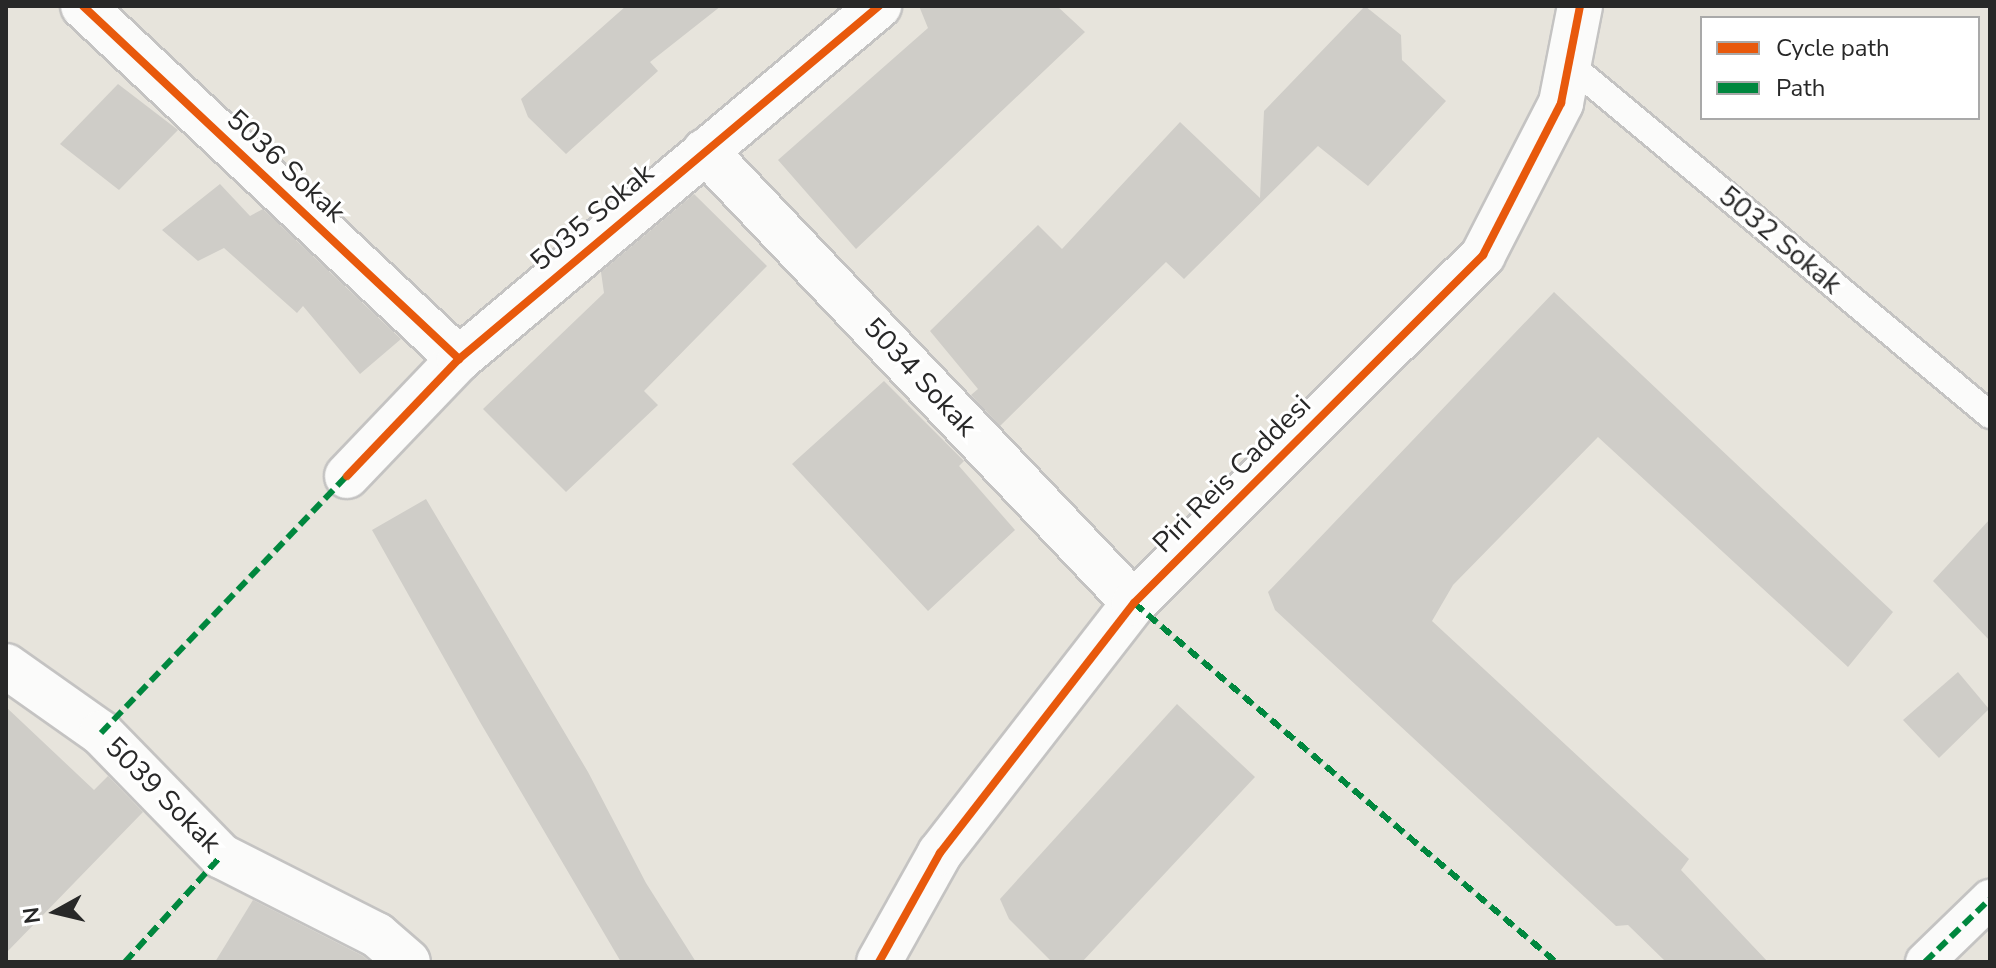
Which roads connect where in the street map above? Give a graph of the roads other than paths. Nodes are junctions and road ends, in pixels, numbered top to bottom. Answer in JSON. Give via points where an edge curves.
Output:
{"nodes":[{"id":1,"x":83,"y":6,"type":"edge"},
{"id":2,"x":879,"y":6,"type":"edge"},
{"id":3,"x":1580,"y":6,"type":"edge"},
{"id":4,"x":1569,"y":64,"type":"junction"},
{"id":5,"x":705,"y":151,"type":"junction"},
{"id":6,"x":459,"y":359,"type":"junction"},
{"id":7,"x":1990,"y":415,"type":"edge"},
{"id":8,"x":347,"y":476,"type":"dead end"},
{"id":9,"x":1134,"y":603,"type":"junction"},
{"id":10,"x":6,"y":666,"type":"edge"},
{"id":11,"x":1990,"y":899,"type":"edge"},
{"id":12,"x":408,"y":962,"type":"edge"},
{"id":13,"x":879,"y":962,"type":"edge"},
{"id":14,"x":1925,"y":962,"type":"edge"}],
"edges":[{"from":1,"to":6,"type":"street","name":"5036 Sokak"},
{"from":2,"to":5,"type":"street","name":"5035 Sokak"},
{"from":3,"to":4,"type":"street","name":"Piri Reis Caddesi"},
{"from":4,"to":7,"type":"lane","name":"5032 Sokak"},
{"from":4,"to":9,"type":"street","name":"Piri Reis Caddesi","via":[[1561,103],[1483,255]]},
{"from":5,"to":6,"type":"street","name":"5035 Sokak"},
{"from":5,"to":9,"type":"street","name":"5034 Sokak"},
{"from":6,"to":8,"type":"street","name":"5035 Sokak"},
{"from":9,"to":13,"type":"street","name":"Piri Reis Caddesi","via":[[940,853]]},
{"from":10,"to":12,"type":"street","name":"5039 Sokak","via":[[101,733],[221,856],[377,935]]},
{"from":11,"to":14,"type":"street"}]}
